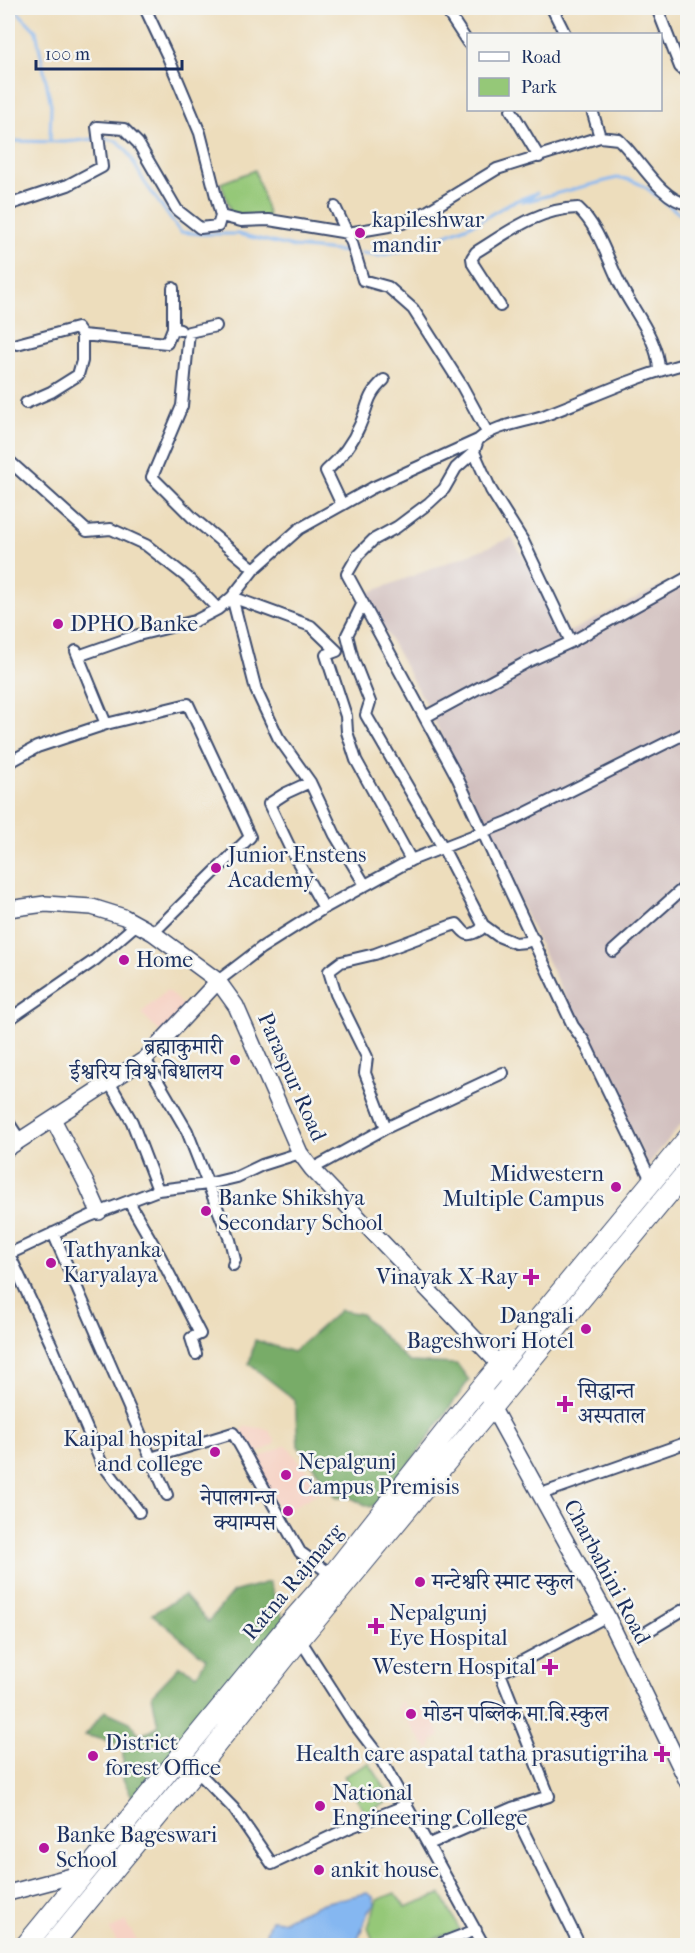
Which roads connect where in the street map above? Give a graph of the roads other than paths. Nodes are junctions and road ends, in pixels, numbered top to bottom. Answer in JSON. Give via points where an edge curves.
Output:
{"nodes":[{"id":1,"x":145,"y":8,"type":"edge"},
{"id":2,"x":445,"y":8,"type":"edge"},
{"id":3,"x":552,"y":8,"type":"edge"},
{"id":4,"x":657,"y":8,"type":"edge"},
{"id":5,"x":564,"y":33,"type":"edge"},
{"id":6,"x":467,"y":41,"type":"edge"},
{"id":7,"x":687,"y":74,"type":"edge"},
{"id":8,"x":512,"y":111,"type":"edge"},
{"id":9,"x":592,"y":111,"type":"edge"},
{"id":10,"x":600,"y":137,"type":"junction"},
{"id":11,"x":538,"y":157,"type":"junction"},
{"id":12,"x":687,"y":204,"type":"edge"},
{"id":13,"x":8,"y":205,"type":"edge"},
{"id":14,"x":335,"y":207,"type":"dead end"},
{"id":15,"x":221,"y":216,"type":"junction"},
{"id":16,"x":348,"y":232,"type":"junction"},
{"id":17,"x":173,"y":288,"type":"dead end"},
{"id":18,"x":500,"y":306,"type":"dead end"},
{"id":19,"x":216,"y":326,"type":"dead end"},
{"id":20,"x":173,"y":328,"type":"junction"},
{"id":21,"x":189,"y":332,"type":"junction"},
{"id":22,"x":82,"y":335,"type":"junction"},
{"id":23,"x":17,"y":344,"type":"dead end"},
{"id":24,"x":687,"y":363,"type":"edge"},
{"id":25,"x":658,"y":370,"type":"junction"},
{"id":26,"x":384,"y":380,"type":"dead end"},
{"id":27,"x":26,"y":403,"type":"dead end"},
{"id":28,"x":487,"y":432,"type":"junction"},
{"id":29,"x":478,"y":440,"type":"junction"},
{"id":30,"x":474,"y":452,"type":"junction"},
{"id":31,"x":8,"y":460,"type":"edge"},
{"id":32,"x":342,"y":505,"type":"junction"},
{"id":33,"x":254,"y":569,"type":"junction"},
{"id":34,"x":687,"y":577,"type":"edge"},
{"id":35,"x":232,"y":597,"type":"junction"},
{"id":36,"x":363,"y":603,"type":"junction"},
{"id":37,"x":219,"y":609,"type":"junction"},
{"id":38,"x":571,"y":642,"type":"junction"},
{"id":39,"x":425,"y":717,"type":"junction"},
{"id":40,"x":106,"y":724,"type":"junction"},
{"id":41,"x":687,"y":732,"type":"edge"},
{"id":42,"x":8,"y":763,"type":"edge"},
{"id":43,"x":310,"y":782,"type":"junction"},
{"id":44,"x":482,"y":831,"type":"junction"},
{"id":45,"x":442,"y":846,"type":"junction"},
{"id":46,"x":411,"y":860,"type":"junction"},
{"id":47,"x":687,"y":884,"type":"edge"},
{"id":48,"x":365,"y":885,"type":"junction"},
{"id":49,"x":324,"y":908,"type":"junction"},
{"id":50,"x":8,"y":909,"type":"edge"},
{"id":51,"x":138,"y":923,"type":"junction"},
{"id":52,"x":483,"y":925,"type":"junction"},
{"id":53,"x":153,"y":933,"type":"junction"},
{"id":54,"x":534,"y":939,"type":"junction"},
{"id":55,"x":613,"y":951,"type":"dead end"},
{"id":56,"x":218,"y":981,"type":"junction"},
{"id":57,"x":8,"y":1020,"type":"edge"},
{"id":58,"x":145,"y":1059,"type":"junction"},
{"id":59,"x":503,"y":1073,"type":"dead end"},
{"id":60,"x":109,"y":1082,"type":"junction"},
{"id":61,"x":53,"y":1119,"type":"junction"},
{"id":62,"x":8,"y":1122,"type":"edge"},
{"id":63,"x":386,"y":1128,"type":"junction"},
{"id":64,"x":687,"y":1138,"type":"edge"},
{"id":65,"x":14,"y":1144,"type":"edge"},
{"id":66,"x":300,"y":1153,"type":"junction"},
{"id":67,"x":312,"y":1169,"type":"junction"},
{"id":68,"x":687,"y":1170,"type":"edge"},
{"id":69,"x":652,"y":1182,"type":"junction"},
{"id":70,"x":208,"y":1184,"type":"junction"},
{"id":71,"x":158,"y":1190,"type":"junction"},
{"id":72,"x":129,"y":1202,"type":"junction"},
{"id":73,"x":99,"y":1212,"type":"junction"},
{"id":74,"x":53,"y":1233,"type":"junction"},
{"id":75,"x":8,"y":1254,"type":"edge"},
{"id":76,"x":233,"y":1265,"type":"dead end"},
{"id":77,"x":196,"y":1354,"type":"dead end"},
{"id":78,"x":500,"y":1365,"type":"junction"},
{"id":79,"x":484,"y":1383,"type":"junction"},
{"id":80,"x":510,"y":1386,"type":"junction"},
{"id":81,"x":492,"y":1407,"type":"junction"},
{"id":82,"x":687,"y":1442,"type":"edge"},
{"id":83,"x":151,"y":1458,"type":"junction"},
{"id":84,"x":541,"y":1494,"type":"junction"},
{"id":85,"x":167,"y":1495,"type":"dead end"},
{"id":86,"x":139,"y":1512,"type":"dead end"},
{"id":87,"x":332,"y":1575,"type":"junction"},
{"id":88,"x":687,"y":1606,"type":"edge"},
{"id":89,"x":607,"y":1616,"type":"junction"},
{"id":90,"x":294,"y":1632,"type":"junction"},
{"id":91,"x":645,"y":1633,"type":"dead end"},
{"id":92,"x":196,"y":1770,"type":"junction"},
{"id":93,"x":687,"y":1783,"type":"edge"},
{"id":94,"x":407,"y":1806,"type":"junction"},
{"id":95,"x":512,"y":1808,"type":"junction"},
{"id":96,"x":429,"y":1844,"type":"junction"},
{"id":97,"x":83,"y":1873,"type":"junction"},
{"id":98,"x":8,"y":1893,"type":"edge"},
{"id":99,"x":476,"y":1930,"type":"junction"},
{"id":100,"x":25,"y":1946,"type":"edge"},
{"id":101,"x":51,"y":1946,"type":"edge"},
{"id":102,"x":434,"y":1946,"type":"edge"},
{"id":103,"x":484,"y":1946,"type":"edge"},
{"id":104,"x":580,"y":1946,"type":"edge"}],
"edges":[{"from":1,"to":15,"type":"street","via":[[200,133]]},
{"from":2,"to":6,"type":"street"},
{"from":3,"to":5,"type":"street"},
{"from":4,"to":7,"type":"street","via":[[680,67]]},
{"from":8,"to":11,"type":"street"},
{"from":9,"to":10,"type":"street"},
{"from":10,"to":11,"type":"street"},
{"from":10,"to":12,"type":"street","via":[[618,139],[643,170],[674,199]]},
{"from":11,"to":16,"type":"street","via":[[497,169],[403,223]]},
{"from":13,"to":15,"type":"street","via":[[68,185],[102,167],[98,127],[124,129],[138,143],[177,210],[200,228],[218,226]]},
{"from":14,"to":16,"type":"street"},
{"from":15,"to":16,"type":"street"},
{"from":16,"to":28,"type":"street","via":[[363,280],[388,287],[413,309]]},
{"from":17,"to":20,"type":"street"},
{"from":18,"to":25,"type":"street","via":[[473,264],[476,252],[528,219],[564,208],[578,208],[595,231],[651,340]]},
{"from":19,"to":21,"type":"street"},
{"from":20,"to":21,"type":"street"},
{"from":20,"to":22,"type":"street","via":[[167,343]]},
{"from":21,"to":33,"type":"street","via":[[182,406],[152,477]]},
{"from":22,"to":23,"type":"street","via":[[77,328]]},
{"from":22,"to":27,"type":"street","via":[[78,375]]},
{"from":24,"to":25,"type":"street"},
{"from":25,"to":28,"type":"street","via":[[531,420]]},
{"from":26,"to":32,"type":"street","via":[[372,390],[347,450],[326,471]]},
{"from":28,"to":29,"type":"street"},
{"from":29,"to":30,"type":"street"},
{"from":29,"to":32,"type":"street"},
{"from":30,"to":36,"type":"street","via":[[429,503],[373,540],[358,555],[347,574]]},
{"from":30,"to":38,"type":"street"},
{"from":31,"to":37,"type":"street","via":[[87,531],[111,529],[146,545],[189,578]]},
{"from":32,"to":33,"type":"street","via":[[299,528]]},
{"from":33,"to":35,"type":"street"},
{"from":34,"to":38,"type":"street"},
{"from":35,"to":37,"type":"street"},
{"from":35,"to":43,"type":"street","via":[[256,690],[278,737]]},
{"from":35,"to":46,"type":"street","via":[[311,626],[337,651],[327,655],[356,760]]},
{"from":36,"to":39,"type":"street"},
{"from":36,"to":45,"type":"street","via":[[347,635],[370,702],[366,715]]},
{"from":37,"to":40,"type":"street","via":[[195,621],[77,653]]},
{"from":38,"to":39,"type":"street"},
{"from":39,"to":44,"type":"street"},
{"from":40,"to":42,"type":"street","via":[[37,747]]},
{"from":40,"to":53,"type":"street","via":[[188,704],[250,837]]},
{"from":41,"to":44,"type":"street","via":[[508,822]]},
{"from":43,"to":48,"type":"street"},
{"from":43,"to":49,"type":"street","via":[[269,804]]},
{"from":44,"to":45,"type":"street"},
{"from":44,"to":54,"type":"street"},
{"from":45,"to":46,"type":"street"},
{"from":45,"to":52,"type":"street"},
{"from":46,"to":48,"type":"street"},
{"from":47,"to":55,"type":"street"},
{"from":48,"to":49,"type":"street"},
{"from":49,"to":56,"type":"street"},
{"from":50,"to":51,"type":"street","name":"Paraspur Road","via":[[45,904],[92,907]]},
{"from":51,"to":53,"type":"street","name":"Paraspur Road"},
{"from":51,"to":57,"type":"street","via":[[95,960]]},
{"from":52,"to":54,"type":"street","via":[[515,943]]},
{"from":52,"to":63,"type":"street","via":[[469,935],[458,924],[450,926],[375,954],[341,962],[328,970],[367,1057],[365,1073]]},
{"from":53,"to":56,"type":"street","name":"Paraspur Road"},
{"from":54,"to":69,"type":"street"},
{"from":56,"to":58,"type":"street"},
{"from":56,"to":66,"type":"street","name":"Paraspur Road","via":[[236,1006]]},
{"from":58,"to":60,"type":"street"},
{"from":58,"to":70,"type":"street","via":[[187,1131]]},
{"from":59,"to":63,"type":"street"},
{"from":60,"to":61,"type":"street"},
{"from":60,"to":71,"type":"street","via":[[132,1122]]},
{"from":61,"to":65,"type":"street"},
{"from":61,"to":73,"type":"street"},
{"from":62,"to":65,"type":"street"},
{"from":63,"to":67,"type":"street"},
{"from":64,"to":69,"type":"highway","name":"Ratna Rajmarg"},
{"from":66,"to":67,"type":"street","name":"Paraspur Road"},
{"from":66,"to":70,"type":"street"},
{"from":67,"to":78,"type":"street","name":"Paraspur Road"},
{"from":68,"to":80,"type":"highway","name":"Ratna Rajmarg"},
{"from":69,"to":78,"type":"highway","name":"Ratna Rajmarg"},
{"from":70,"to":71,"type":"street"},
{"from":70,"to":76,"type":"street","via":[[230,1240]]},
{"from":71,"to":72,"type":"street"},
{"from":72,"to":73,"type":"street"},
{"from":72,"to":77,"type":"street","via":[[200,1334],[191,1338]]},
{"from":73,"to":74,"type":"street"},
{"from":74,"to":75,"type":"street"},
{"from":74,"to":83,"type":"street"},
{"from":75,"to":86,"type":"street","via":[[101,1462]]},
{"from":78,"to":79,"type":"highway","name":"Ratna Rajmarg"},
{"from":78,"to":80,"type":"street","name":"Paraspur Road"},
{"from":79,"to":81,"type":"street","name":"Charbahini Road"},
{"from":79,"to":87,"type":"highway","name":"Ratna Rajmarg"},
{"from":80,"to":81,"type":"highway","name":"Ratna Rajmarg"},
{"from":81,"to":84,"type":"street","name":"Charbahini Road"},
{"from":81,"to":90,"type":"highway","name":"Ratna Rajmarg"},
{"from":82,"to":84,"type":"street"},
{"from":83,"to":85,"type":"street"},
{"from":83,"to":87,"type":"street","via":[[233,1433],[300,1552]]},
{"from":84,"to":89,"type":"street","name":"Charbahini Road"},
{"from":87,"to":90,"type":"highway","name":"Ratna Rajmarg"},
{"from":88,"to":91,"type":"street"},
{"from":89,"to":93,"type":"street","name":"Charbahini Road"},
{"from":89,"to":95,"type":"street","via":[[500,1673],[549,1796]]},
{"from":90,"to":92,"type":"highway","name":"Ratna Rajmarg"},
{"from":90,"to":94,"type":"street","via":[[379,1756]]},
{"from":90,"to":97,"type":"highway","name":"Ratna Rajmarg"},
{"from":92,"to":94,"type":"street","via":[[234,1809],[272,1864]]},
{"from":92,"to":101,"type":"highway","name":"Ratna Rajmarg"},
{"from":94,"to":96,"type":"street"},
{"from":95,"to":96,"type":"street"},
{"from":95,"to":104,"type":"street"},
{"from":96,"to":99,"type":"street"},
{"from":97,"to":98,"type":"street"},
{"from":97,"to":100,"type":"highway","name":"Ratna Rajmarg"},
{"from":99,"to":102,"type":"street"},
{"from":99,"to":103,"type":"street"}]}
